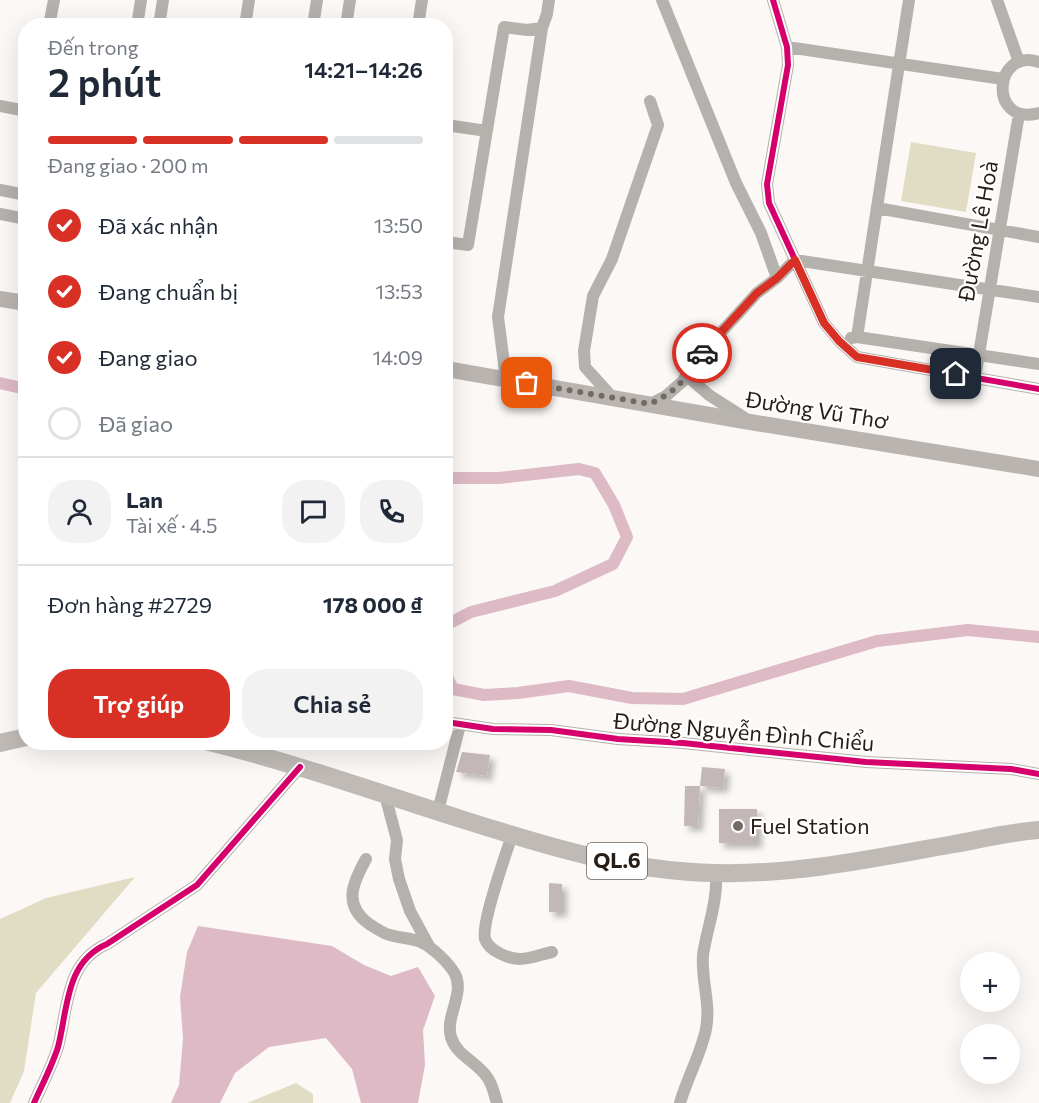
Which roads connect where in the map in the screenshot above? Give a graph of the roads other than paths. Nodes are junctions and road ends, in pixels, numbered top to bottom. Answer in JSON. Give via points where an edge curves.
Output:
{"nodes":[{"id":1,"x":54,"y":0,"type":"edge"},
{"id":2,"x":141,"y":0,"type":"edge"},
{"id":3,"x":163,"y":0,"type":"edge"},
{"id":4,"x":249,"y":0,"type":"edge"},
{"id":5,"x":317,"y":0,"type":"edge"},
{"id":6,"x":350,"y":0,"type":"edge"},
{"id":7,"x":422,"y":0,"type":"edge"},
{"id":8,"x":549,"y":0,"type":"edge"},
{"id":9,"x":662,"y":0,"type":"edge"},
{"id":10,"x":773,"y":0,"type":"edge"},
{"id":11,"x":909,"y":0,"type":"edge"},
{"id":12,"x":997,"y":0,"type":"edge"},
{"id":13,"x":51,"y":18,"type":"edge"},
{"id":14,"x":138,"y":18,"type":"edge"},
{"id":15,"x":160,"y":18,"type":"edge"},
{"id":16,"x":246,"y":18,"type":"edge"},
{"id":17,"x":314,"y":18,"type":"edge"},
{"id":18,"x":347,"y":18,"type":"edge"},
{"id":19,"x":419,"y":18,"type":"edge"},
{"id":20,"x":542,"y":28,"type":"junction"},
{"id":21,"x":787,"y":47,"type":"junction"},
{"id":22,"x":1019,"y":62,"type":"junction"},
{"id":23,"x":1039,"y":62,"type":"edge"},
{"id":24,"x":899,"y":64,"type":"junction"},
{"id":25,"x":1003,"y":79,"type":"junction"},
{"id":26,"x":650,"y":101,"type":"dead end"},
{"id":27,"x":0,"y":106,"type":"edge"},
{"id":28,"x":18,"y":109,"type":"edge"},
{"id":29,"x":1039,"y":113,"type":"edge"},
{"id":30,"x":1019,"y":114,"type":"junction"},
{"id":31,"x":453,"y":126,"type":"edge"},
{"id":32,"x":487,"y":131,"type":"junction"},
{"id":33,"x":0,"y":190,"type":"edge"},
{"id":34,"x":18,"y":193,"type":"edge"},
{"id":35,"x":877,"y":208,"type":"junction"},
{"id":36,"x":0,"y":214,"type":"edge"},
{"id":37,"x":18,"y":217,"type":"edge"},
{"id":38,"x":1000,"y":230,"type":"junction"},
{"id":39,"x":1039,"y":237,"type":"edge"},
{"id":40,"x":453,"y":243,"type":"edge"},
{"id":41,"x":795,"y":260,"type":"junction"},
{"id":42,"x":867,"y":271,"type":"junction"},
{"id":43,"x":777,"y":278,"type":"junction"},
{"id":44,"x":990,"y":289,"type":"junction"},
{"id":45,"x":1039,"y":297,"type":"edge"},
{"id":46,"x":0,"y":299,"type":"edge"},
{"id":47,"x":18,"y":302,"type":"edge"},
{"id":48,"x":857,"y":337,"type":"junction"},
{"id":49,"x":839,"y":341,"type":"junction"},
{"id":50,"x":979,"y":355,"type":"junction"},
{"id":51,"x":1039,"y":364,"type":"edge"},
{"id":52,"x":453,"y":370,"type":"edge"},
{"id":53,"x":686,"y":375,"type":"junction"},
{"id":54,"x":975,"y":378,"type":"junction"},
{"id":55,"x":506,"y":379,"type":"junction"},
{"id":56,"x":1039,"y":389,"type":"edge"},
{"id":57,"x":613,"y":398,"type":"junction"},
{"id":58,"x":650,"y":404,"type":"junction"},
{"id":59,"x":750,"y":422,"type":"junction"},
{"id":60,"x":1039,"y":469,"type":"edge"},
{"id":61,"x":453,"y":724,"type":"edge"},
{"id":62,"x":460,"y":725,"type":"junction"},
{"id":63,"x":18,"y":739,"type":"edge"},
{"id":64,"x":0,"y":743,"type":"edge"},
{"id":65,"x":238,"y":750,"type":"edge"},
{"id":66,"x":300,"y":767,"type":"junction"},
{"id":67,"x":1039,"y":774,"type":"edge"},
{"id":68,"x":385,"y":795,"type":"junction"},
{"id":69,"x":438,"y":811,"type":"junction"},
{"id":70,"x":1039,"y":830,"type":"edge"},
{"id":71,"x":512,"y":835,"type":"junction"},
{"id":72,"x":366,"y":859,"type":"dead end"},
{"id":73,"x":716,"y":873,"type":"junction"},
{"id":74,"x":429,"y":946,"type":"junction"},
{"id":75,"x":552,"y":952,"type":"dead end"},
{"id":76,"x":34,"y":1103,"type":"edge"},
{"id":77,"x":496,"y":1103,"type":"edge"},
{"id":78,"x":681,"y":1103,"type":"edge"}],
"edges":[{"from":1,"to":13,"type":"street"},
{"from":2,"to":14,"type":"street"},
{"from":3,"to":15,"type":"street"},
{"from":4,"to":16,"type":"street"},
{"from":5,"to":17,"type":"street"},
{"from":6,"to":18,"type":"street"},
{"from":7,"to":19,"type":"street"},
{"from":8,"to":20,"type":"street"},
{"from":9,"to":43,"type":"street"},
{"from":10,"to":21,"type":"street"},
{"from":11,"to":24,"type":"street"},
{"from":12,"to":22,"type":"street"},
{"from":20,"to":32,"type":"street","via":[[504,27]]},
{"from":20,"to":55,"type":"street","via":[[498,317]]},
{"from":21,"to":24,"type":"street"},
{"from":21,"to":41,"type":"street","via":[[788,65],[767,184],[769,203]]},
{"from":22,"to":23,"type":"street"},
{"from":22,"to":25,"type":"street"},
{"from":24,"to":25,"type":"street"},
{"from":24,"to":35,"type":"street"},
{"from":25,"to":30,"type":"street","via":[[1006,103]]},
{"from":26,"to":57,"type":"street","via":[[658,125],[612,259],[593,296],[584,351],[585,367]]},
{"from":27,"to":28,"type":"street"},
{"from":29,"to":30,"type":"street"},
{"from":30,"to":38,"type":"street","name":"Đường Lê Hoà"},
{"from":31,"to":32,"type":"street"},
{"from":32,"to":40,"type":"street","via":[[468,245]]},
{"from":33,"to":34,"type":"street"},
{"from":35,"to":38,"type":"street"},
{"from":35,"to":42,"type":"street"},
{"from":36,"to":37,"type":"street"},
{"from":38,"to":39,"type":"street"},
{"from":38,"to":44,"type":"street","name":"Đường Lê Hoà"},
{"from":41,"to":42,"type":"street"},
{"from":41,"to":43,"type":"street"},
{"from":41,"to":49,"type":"street","via":[[824,323]]},
{"from":42,"to":44,"type":"street"},
{"from":42,"to":48,"type":"street"},
{"from":43,"to":53,"type":"street","via":[[757,293]]},
{"from":44,"to":45,"type":"street"},
{"from":44,"to":50,"type":"street","name":"Đường Lê Hoà"},
{"from":46,"to":47,"type":"main road"},
{"from":48,"to":49,"type":"street"},
{"from":48,"to":50,"type":"street"},
{"from":49,"to":54,"type":"street","via":[[857,357]]},
{"from":50,"to":51,"type":"street"},
{"from":50,"to":54,"type":"street","name":"Đường Lê Hoà"},
{"from":52,"to":55,"type":"main road","name":"Đường Vũ Thơ"},
{"from":53,"to":58,"type":"street","via":[[666,396]]},
{"from":53,"to":59,"type":"street"},
{"from":54,"to":56,"type":"street"},
{"from":55,"to":57,"type":"main road","name":"Đường Vũ Thơ"},
{"from":57,"to":58,"type":"main road","name":"Đường Vũ Thơ"},
{"from":58,"to":59,"type":"main road","name":"Đường Vũ Thơ"},
{"from":59,"to":60,"type":"main road","name":"Đường Vũ Thơ"},
{"from":61,"to":62,"type":"street","name":"Đường Nguyễn Đình Chiểu"},
{"from":62,"to":67,"type":"street","name":"Đường Nguyễn Đình Chiểu"},
{"from":62,"to":69,"type":"street"},
{"from":63,"to":64,"type":"highway"},
{"from":65,"to":66,"type":"highway","number":"QL.6"},
{"from":66,"to":68,"type":"highway","number":"QL.6"},
{"from":66,"to":76,"type":"street","via":[[197,885],[84,960],[70,985],[57,1049]]},
{"from":68,"to":69,"type":"highway","number":"QL.6"},
{"from":68,"to":74,"type":"street","via":[[397,840],[399,879],[410,911]]},
{"from":69,"to":71,"type":"highway","number":"QL.6"},
{"from":70,"to":73,"type":"highway","number":"QL.6","via":[[815,867]]},
{"from":71,"to":73,"type":"highway","number":"QL.6","via":[[653,868]]},
{"from":71,"to":75,"type":"street","via":[[485,938],[491,948],[513,959]]},
{"from":72,"to":74,"type":"street","via":[[353,895],[352,906],[357,914],[388,935]]},
{"from":73,"to":78,"type":"street","via":[[703,957],[706,1029]]},
{"from":74,"to":77,"type":"street","via":[[455,974],[457,982],[449,1024],[453,1043],[488,1078]]}]}
